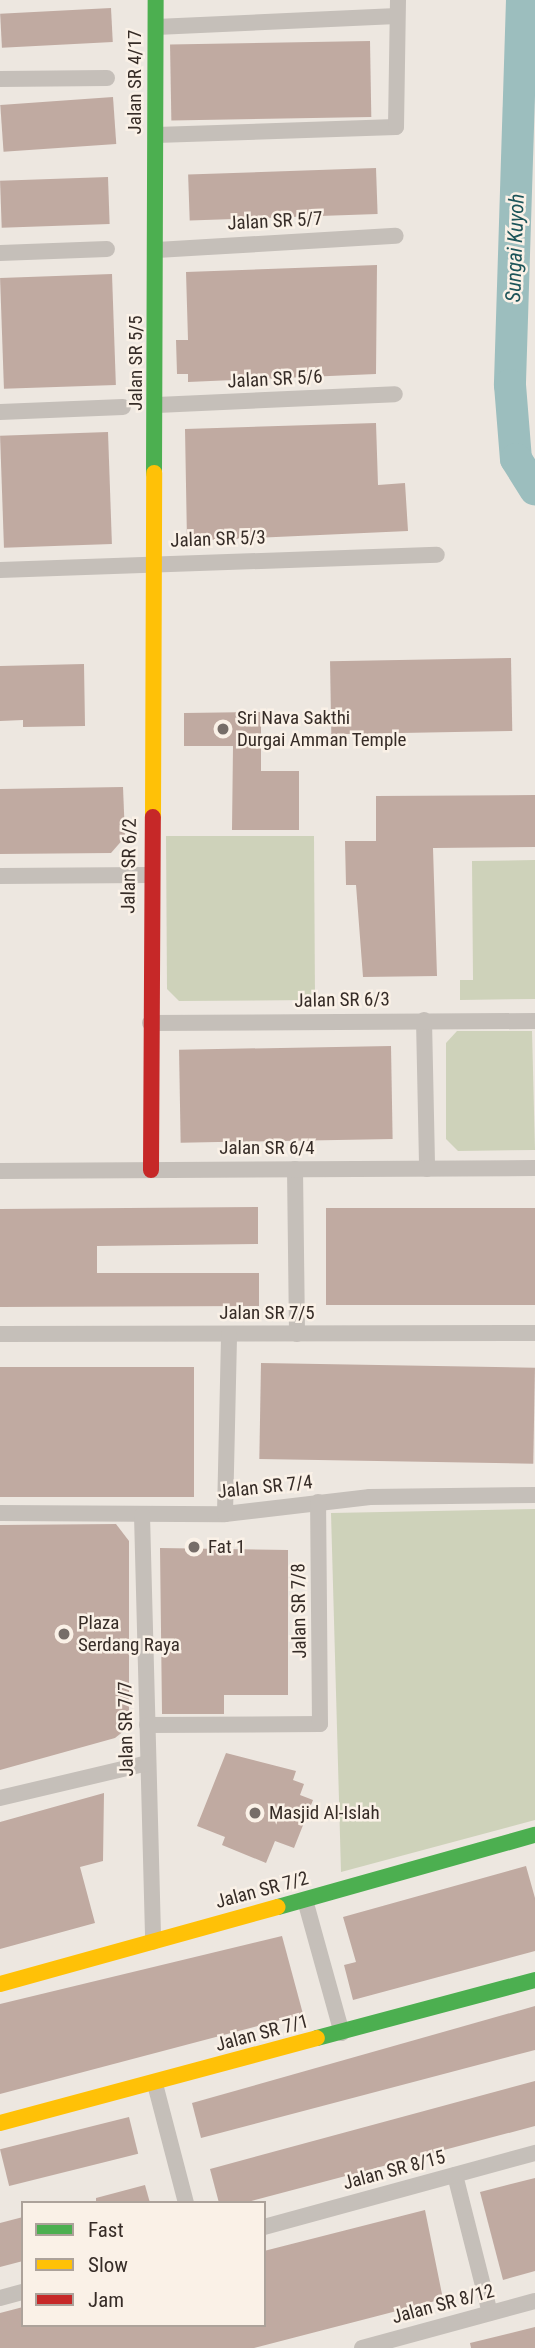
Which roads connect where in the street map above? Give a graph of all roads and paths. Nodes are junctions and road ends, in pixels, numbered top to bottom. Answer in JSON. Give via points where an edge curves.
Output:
{"nodes":[{"id":1,"x":156,"y":0,"type":"edge"},
{"id":2,"x":398,"y":8,"type":"edge"},
{"id":3,"x":156,"y":27,"type":"junction"},
{"id":4,"x":107,"y":78,"type":"dead end"},
{"id":5,"x":0,"y":79,"type":"edge"},
{"id":6,"x":156,"y":135,"type":"junction"},
{"id":7,"x":157,"y":164,"type":"joint"},
{"id":8,"x":396,"y":236,"type":"dead end"},
{"id":9,"x":107,"y":249,"type":"dead end"},
{"id":10,"x":157,"y":250,"type":"junction"},
{"id":11,"x":0,"y":253,"type":"edge"},
{"id":12,"x":395,"y":394,"type":"dead end"},
{"id":13,"x":157,"y":405,"type":"junction"},
{"id":14,"x":122,"y":407,"type":"dead end"},
{"id":15,"x":0,"y":412,"type":"edge"},
{"id":16,"x":437,"y":555,"type":"dead end"},
{"id":17,"x":157,"y":562,"type":"junction"},
{"id":18,"x":0,"y":570,"type":"edge"},
{"id":19,"x":149,"y":875,"type":"junction"},
{"id":20,"x":0,"y":876,"type":"edge"},
{"id":21,"x":424,"y":1020,"type":"junction"},
{"id":22,"x":535,"y":1021,"type":"edge"},
{"id":23,"x":150,"y":1023,"type":"junction"},
{"id":24,"x":426,"y":1168,"type":"junction"},
{"id":25,"x":535,"y":1168,"type":"edge"},
{"id":26,"x":295,"y":1169,"type":"junction"},
{"id":27,"x":151,"y":1170,"type":"junction"},
{"id":28,"x":0,"y":1171,"type":"edge"},
{"id":29,"x":535,"y":1333,"type":"edge"},
{"id":30,"x":0,"y":1334,"type":"edge"},
{"id":31,"x":229,"y":1334,"type":"junction"},
{"id":32,"x":297,"y":1334,"type":"junction"},
{"id":33,"x":535,"y":1495,"type":"edge"},
{"id":34,"x":318,"y":1502,"type":"junction"},
{"id":35,"x":0,"y":1513,"type":"edge"},
{"id":36,"x":225,"y":1514,"type":"junction"},
{"id":37,"x":142,"y":1515,"type":"junction"},
{"id":38,"x":147,"y":1725,"type":"junction"},
{"id":39,"x":148,"y":1763,"type":"junction"},
{"id":40,"x":0,"y":1798,"type":"edge"},
{"id":41,"x":535,"y":1835,"type":"edge"},
{"id":42,"x":305,"y":1900,"type":"junction"},
{"id":43,"x":152,"y":1942,"type":"junction"},
{"id":44,"x":535,"y":1980,"type":"edge"},
{"id":45,"x":0,"y":1984,"type":"edge"},
{"id":46,"x":342,"y":2033,"type":"junction"},
{"id":47,"x":155,"y":2084,"type":"junction"},
{"id":48,"x":0,"y":2123,"type":"edge"},
{"id":49,"x":535,"y":2153,"type":"edge"},
{"id":50,"x":455,"y":2175,"type":"junction"},
{"id":51,"x":185,"y":2201,"type":"edge"},
{"id":52,"x":266,"y":2226,"type":"edge"},
{"id":53,"x":21,"y":2293,"type":"edge"},
{"id":54,"x":0,"y":2298,"type":"edge"},
{"id":55,"x":535,"y":2301,"type":"edge"},
{"id":56,"x":490,"y":2312,"type":"junction"},
{"id":57,"x":362,"y":2348,"type":"edge"}],
"edges":[{"from":1,"to":3,"type":"street","name":"Jalan SR 4/17"},
{"from":2,"to":3,"type":"street"},
{"from":2,"to":6,"type":"street","via":[[396,127]]},
{"from":3,"to":6,"type":"street","name":"Jalan SR 4/17"},
{"from":4,"to":5,"type":"street"},
{"from":6,"to":7,"type":"street","name":"Jalan SR 4/17"},
{"from":7,"to":10,"type":"street","name":"Jalan SR 5/5"},
{"from":8,"to":10,"type":"street","name":"Jalan SR 5/7"},
{"from":9,"to":11,"type":"street"},
{"from":10,"to":13,"type":"street","name":"Jalan SR 5/5"},
{"from":12,"to":13,"type":"street","name":"Jalan SR 5/6"},
{"from":13,"to":17,"type":"street","name":"Jalan SR 5/5"},
{"from":14,"to":15,"type":"street"},
{"from":16,"to":17,"type":"street","name":"Jalan SR 5/3"},
{"from":17,"to":18,"type":"street","name":"Jalan SR 5/3"},
{"from":17,"to":19,"type":"street","name":"Jalan SR 6/2"},
{"from":19,"to":20,"type":"street"},
{"from":19,"to":23,"type":"street","name":"Jalan SR 6/2"},
{"from":21,"to":22,"type":"street","name":"Jalan SR 6/3"},
{"from":21,"to":23,"type":"street","name":"Jalan SR 6/3"},
{"from":21,"to":24,"type":"street"},
{"from":23,"to":27,"type":"street","name":"Jalan SR 6/2"},
{"from":24,"to":25,"type":"street","name":"Jalan SR 6/4"},
{"from":24,"to":26,"type":"street","name":"Jalan SR 6/4"},
{"from":26,"to":27,"type":"street","name":"Jalan SR 6/4"},
{"from":26,"to":32,"type":"street"},
{"from":27,"to":28,"type":"street","name":"Jalan SR 6/4"},
{"from":29,"to":32,"type":"street","name":"Jalan SR 7/5"},
{"from":30,"to":31,"type":"street","name":"Jalan SR 7/5"},
{"from":31,"to":32,"type":"street","name":"Jalan SR 7/5"},
{"from":31,"to":36,"type":"street"},
{"from":33,"to":34,"type":"street","name":"Jalan SR 7/4"},
{"from":34,"to":36,"type":"street","name":"Jalan SR 7/4"},
{"from":34,"to":38,"type":"street","name":"Jalan SR 7/8","via":[[322,1720],[318,1725]]},
{"from":35,"to":37,"type":"street","name":"Jalan SR 7/4"},
{"from":36,"to":37,"type":"street","name":"Jalan SR 7/4"},
{"from":37,"to":38,"type":"street","name":"Jalan SR 7/7"},
{"from":38,"to":39,"type":"street","name":"Jalan SR 7/7"},
{"from":39,"to":40,"type":"street"},
{"from":39,"to":43,"type":"street","name":"Jalan SR 7/7"},
{"from":41,"to":42,"type":"street","name":"Jalan SR 7/2"},
{"from":42,"to":43,"type":"street","name":"Jalan SR 7/2"},
{"from":42,"to":46,"type":"street"},
{"from":43,"to":45,"type":"street","name":"Jalan SR 7/2"},
{"from":44,"to":46,"type":"street","name":"Jalan SR 7/1"},
{"from":46,"to":47,"type":"street","name":"Jalan SR 7/1"},
{"from":47,"to":48,"type":"street","name":"Jalan SR 7/1"},
{"from":47,"to":51,"type":"street"},
{"from":49,"to":50,"type":"street","name":"Jalan SR 8/15"},
{"from":50,"to":52,"type":"street","name":"Jalan SR 8/15"},
{"from":50,"to":56,"type":"street"},
{"from":53,"to":54,"type":"street"},
{"from":55,"to":56,"type":"street","name":"Jalan SR 8/12"},
{"from":56,"to":57,"type":"street","name":"Jalan SR 8/12"}]}
